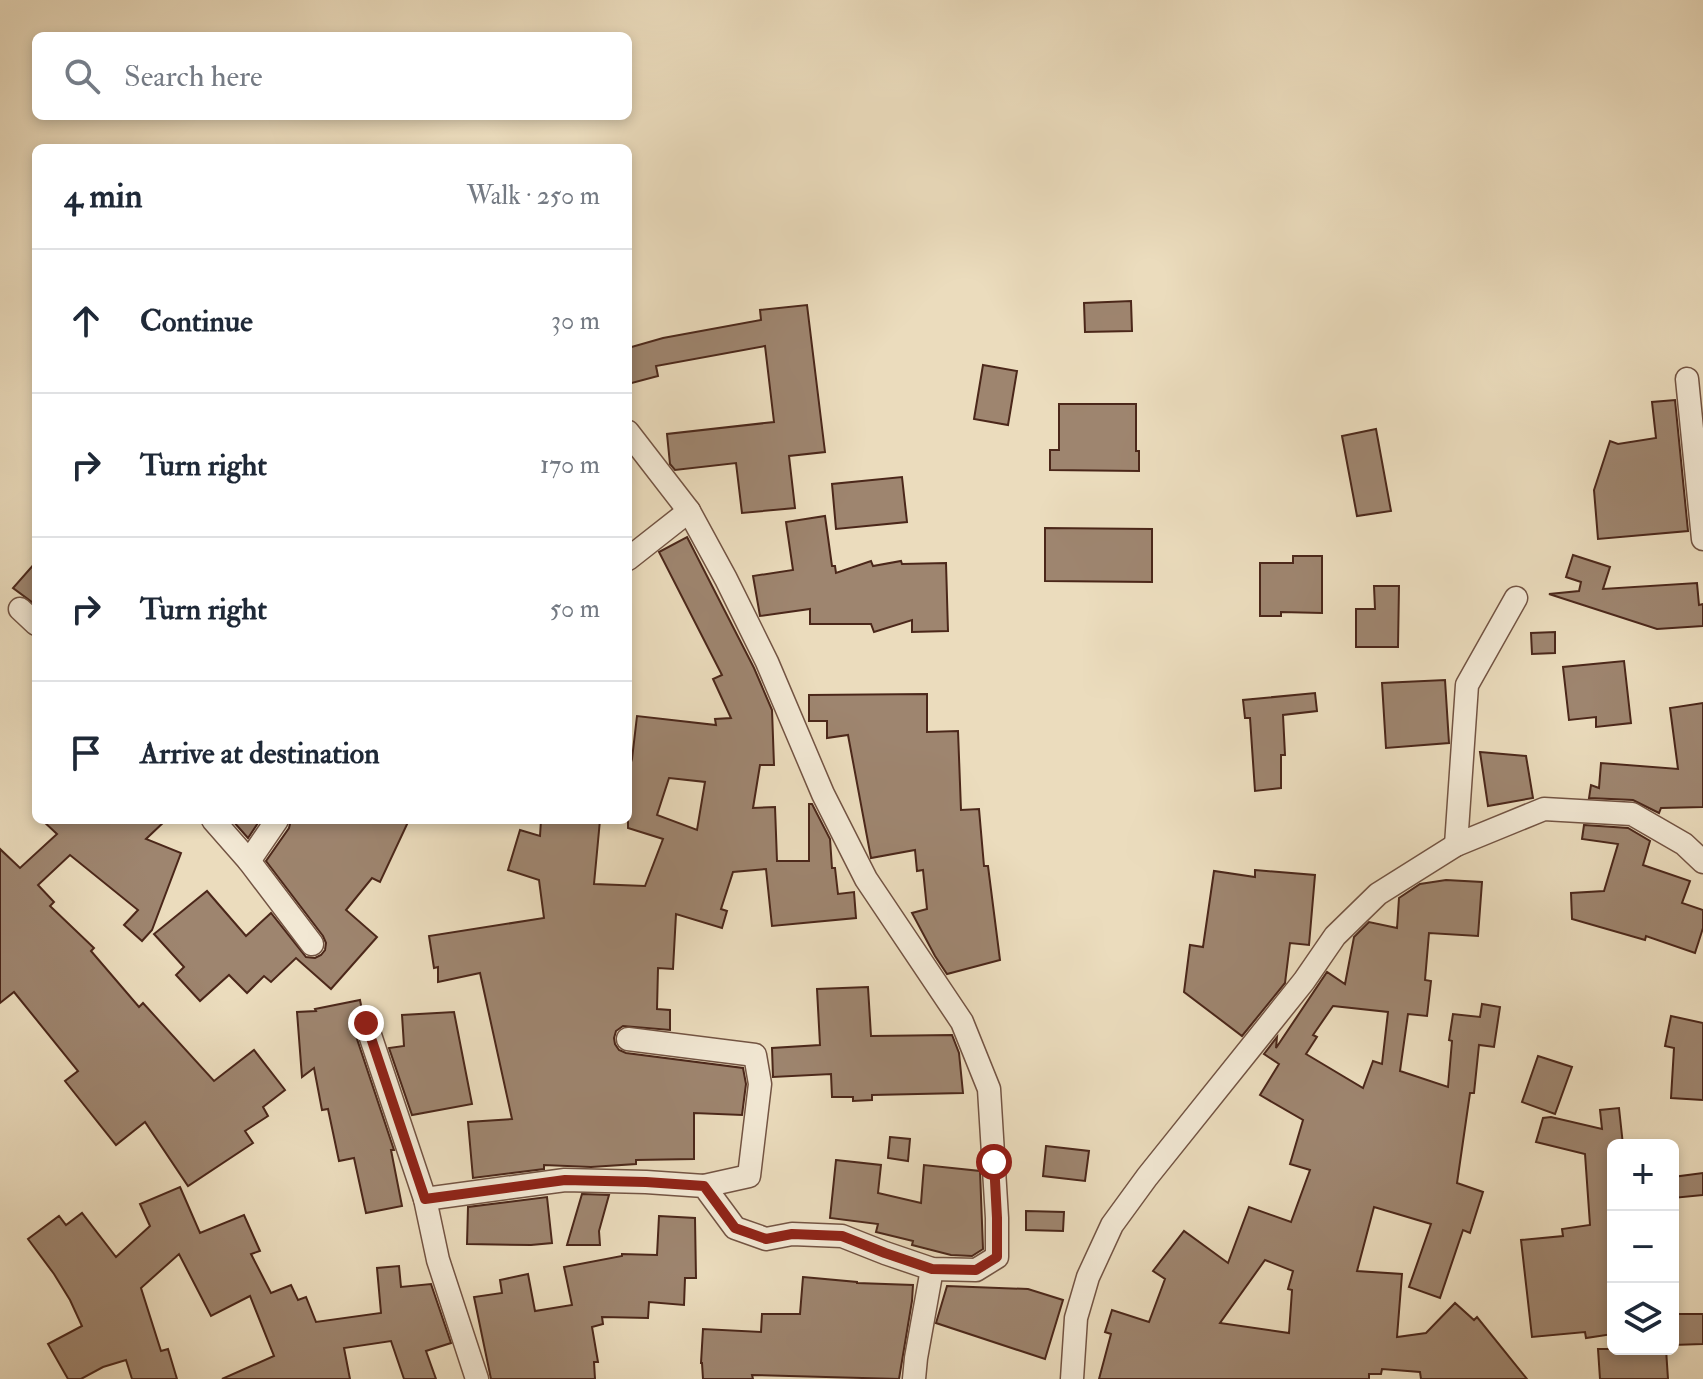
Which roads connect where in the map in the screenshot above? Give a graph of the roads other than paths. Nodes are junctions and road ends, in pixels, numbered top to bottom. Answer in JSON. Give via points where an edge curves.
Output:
{"nodes":[{"id":1,"x":1687,"y":379,"type":"dead end"},
{"id":2,"x":632,"y":437,"type":"edge"},
{"id":3,"x":689,"y":511,"type":"junction"},
{"id":4,"x":1703,"y":539,"type":"edge"},
{"id":5,"x":632,"y":556,"type":"edge"},
{"id":6,"x":1516,"y":598,"type":"dead end"},
{"id":7,"x":217,"y":824,"type":"edge"},
{"id":8,"x":274,"y":824,"type":"edge"},
{"id":9,"x":1456,"y":845,"type":"junction"},
{"id":10,"x":249,"y":861,"type":"junction"},
{"id":11,"x":1703,"y":862,"type":"edge"},
{"id":12,"x":312,"y":944,"type":"dead end"},
{"id":13,"x":366,"y":1023,"type":"dead end"},
{"id":14,"x":628,"y":1039,"type":"dead end"},
{"id":15,"x":704,"y":1186,"type":"junction"},
{"id":16,"x":425,"y":1199,"type":"junction"},
{"id":17,"x":932,"y":1269,"type":"junction"},
{"id":18,"x":477,"y":1379,"type":"edge"},
{"id":19,"x":914,"y":1379,"type":"edge"},
{"id":20,"x":1072,"y":1379,"type":"edge"}],
"edges":[{"from":1,"to":4,"type":"street"},
{"from":2,"to":3,"type":"street"},
{"from":3,"to":5,"type":"street"},
{"from":3,"to":17,"type":"street","via":[[767,662],[866,879],[962,1022],[989,1089],[997,1257],[976,1270]]},
{"from":6,"to":9,"type":"street","via":[[1467,685]]},
{"from":7,"to":10,"type":"street"},
{"from":8,"to":10,"type":"street"},
{"from":9,"to":11,"type":"street","via":[[1544,809],[1632,814],[1684,844]]},
{"from":9,"to":20,"type":"street","via":[[1378,894],[1335,936],[1112,1225],[1076,1318]]},
{"from":10,"to":12,"type":"street"},
{"from":13,"to":16,"type":"street"},
{"from":14,"to":15,"type":"street","via":[[755,1055],[760,1084],[749,1176]]},
{"from":15,"to":16,"type":"street","via":[[565,1180]]},
{"from":15,"to":17,"type":"street","via":[[735,1228],[756,1236],[842,1236]]},
{"from":16,"to":18,"type":"street","via":[[438,1260]]},
{"from":17,"to":19,"type":"street"}]}
